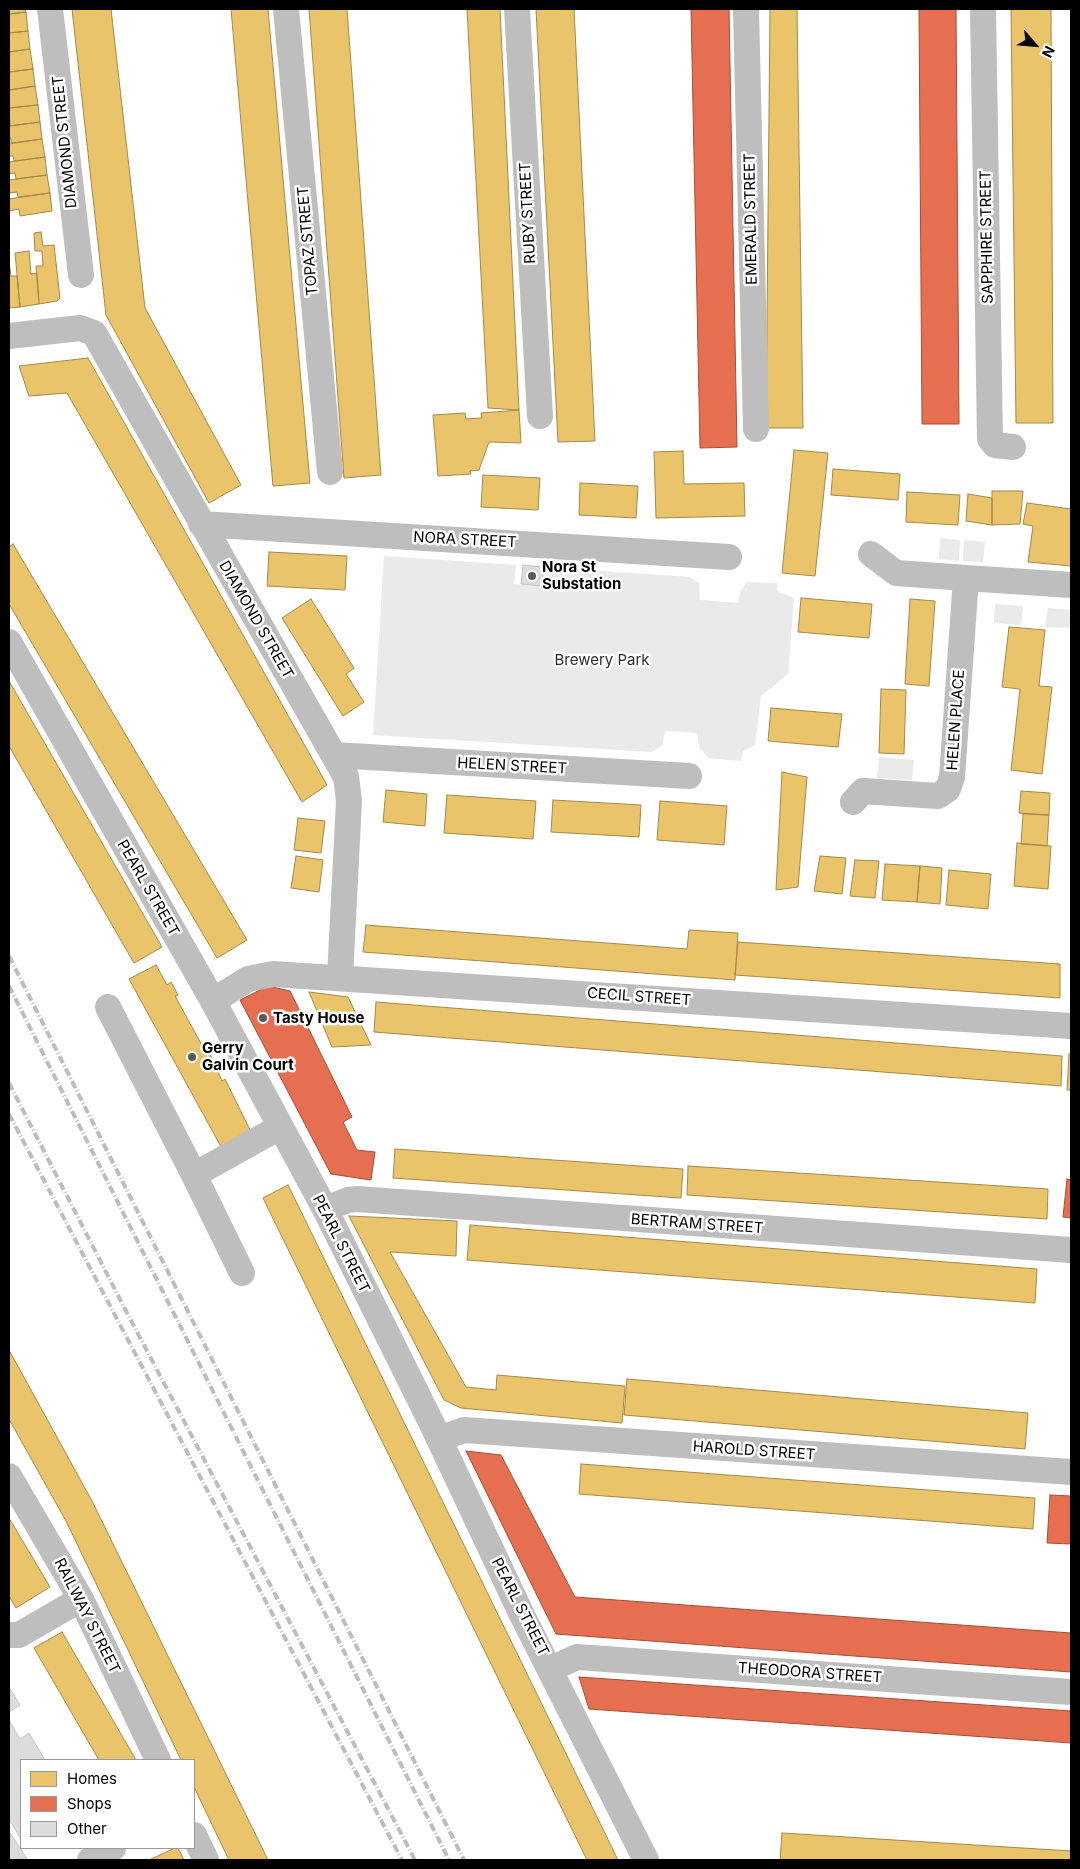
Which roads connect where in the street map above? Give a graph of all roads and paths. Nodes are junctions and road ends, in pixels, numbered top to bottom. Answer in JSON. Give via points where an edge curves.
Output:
{"nodes":[{"id":1,"x":50,"y":9,"type":"edge"},
{"id":2,"x":286,"y":9,"type":"edge"},
{"id":3,"x":516,"y":9,"type":"edge"},
{"id":4,"x":746,"y":9,"type":"edge"},
{"id":5,"x":983,"y":9,"type":"edge"},
{"id":6,"x":81,"y":275,"type":"dead end"},
{"id":7,"x":9,"y":336,"type":"edge"},
{"id":8,"x":540,"y":416,"type":"dead end"},
{"id":9,"x":756,"y":429,"type":"dead end"},
{"id":10,"x":1013,"y":447,"type":"dead end"},
{"id":11,"x":330,"y":472,"type":"dead end"},
{"id":12,"x":201,"y":524,"type":"junction"},
{"id":13,"x":871,"y":554,"type":"dead end"},
{"id":14,"x":728,"y":557,"type":"dead end"},
{"id":15,"x":966,"y":578,"type":"junction"},
{"id":16,"x":1071,"y":585,"type":"edge"},
{"id":17,"x":9,"y":642,"type":"edge"},
{"id":18,"x":334,"y":755,"type":"junction"},
{"id":19,"x":689,"y":776,"type":"dead end"},
{"id":20,"x":853,"y":802,"type":"dead end"},
{"id":21,"x":340,"y":977,"type":"junction"},
{"id":22,"x":213,"y":1001,"type":"junction"},
{"id":23,"x":108,"y":1007,"type":"dead end"},
{"id":24,"x":1071,"y":1026,"type":"edge"},
{"id":25,"x":280,"y":1126,"type":"junction"},
{"id":26,"x":194,"y":1175,"type":"junction"},
{"id":27,"x":325,"y":1209,"type":"junction"},
{"id":28,"x":1071,"y":1250,"type":"edge"},
{"id":29,"x":242,"y":1273,"type":"dead end"},
{"id":30,"x":440,"y":1439,"type":"junction"},
{"id":31,"x":1071,"y":1472,"type":"edge"},
{"id":32,"x":9,"y":1476,"type":"edge"},
{"id":33,"x":81,"y":1599,"type":"junction"},
{"id":34,"x":9,"y":1635,"type":"edge"},
{"id":35,"x":551,"y":1669,"type":"junction"},
{"id":36,"x":1071,"y":1692,"type":"edge"},
{"id":37,"x":158,"y":1759,"type":"edge"},
{"id":38,"x":195,"y":1837,"type":"edge"},
{"id":39,"x":111,"y":1849,"type":"edge"},
{"id":40,"x":90,"y":1860,"type":"edge"},
{"id":41,"x":206,"y":1860,"type":"edge"},
{"id":42,"x":646,"y":1860,"type":"edge"}],
"edges":[{"from":1,"to":6,"type":"street","name":"DIAMOND STREET"},
{"from":2,"to":11,"type":"street","name":"TOPAZ STREET"},
{"from":3,"to":8,"type":"street","name":"RUBY STREET"},
{"from":4,"to":9,"type":"street","name":"EMERALD STREET"},
{"from":5,"to":10,"type":"street","name":"SAPPHIRE STREET","via":[[990,439],[995,445]]},
{"from":7,"to":12,"type":"street","name":"DIAMOND STREET","via":[[80,328],[94,333]]},
{"from":12,"to":14,"type":"street","name":"NORA STREET"},
{"from":12,"to":18,"type":"street","name":"DIAMOND STREET"},
{"from":13,"to":15,"type":"street","via":[[896,573]]},
{"from":15,"to":16,"type":"street"},
{"from":15,"to":20,"type":"street","name":"HELEN PLACE","via":[[952,777],[948,789],[938,796],[863,791]]},
{"from":17,"to":22,"type":"street","name":"PEARL STREET"},
{"from":18,"to":19,"type":"street","name":"HELEN STREET"},
{"from":18,"to":21,"type":"street","name":"DIAMOND STREET","via":[[349,788]]},
{"from":21,"to":22,"type":"street","name":"CECIL STREET","via":[[262,975],[248,979]]},
{"from":21,"to":24,"type":"street","name":"CECIL STREET"},
{"from":22,"to":25,"type":"street","name":"PEARL STREET"},
{"from":23,"to":26,"type":"street"},
{"from":25,"to":26,"type":"street"},
{"from":25,"to":27,"type":"street","name":"PEARL STREET"},
{"from":26,"to":29,"type":"street"},
{"from":27,"to":28,"type":"street","name":"BERTRAM STREET","via":[[357,1199]]},
{"from":27,"to":30,"type":"street","name":"PEARL STREET"},
{"from":30,"to":31,"type":"street","name":"HAROLD STREET","via":[[464,1430]]},
{"from":30,"to":35,"type":"street","name":"PEARL STREET","via":[[522,1616]]},
{"from":32,"to":33,"type":"street","name":"RAILWAY STREET"},
{"from":33,"to":34,"type":"street","via":[[19,1635]]},
{"from":33,"to":37,"type":"street","name":"RAILWAY STREET"},
{"from":35,"to":36,"type":"street","name":"THEODORA STREET","via":[[577,1657]]},
{"from":35,"to":42,"type":"street","name":"PEARL STREET"},
{"from":38,"to":41,"type":"street"},
{"from":39,"to":40,"type":"street"}]}
